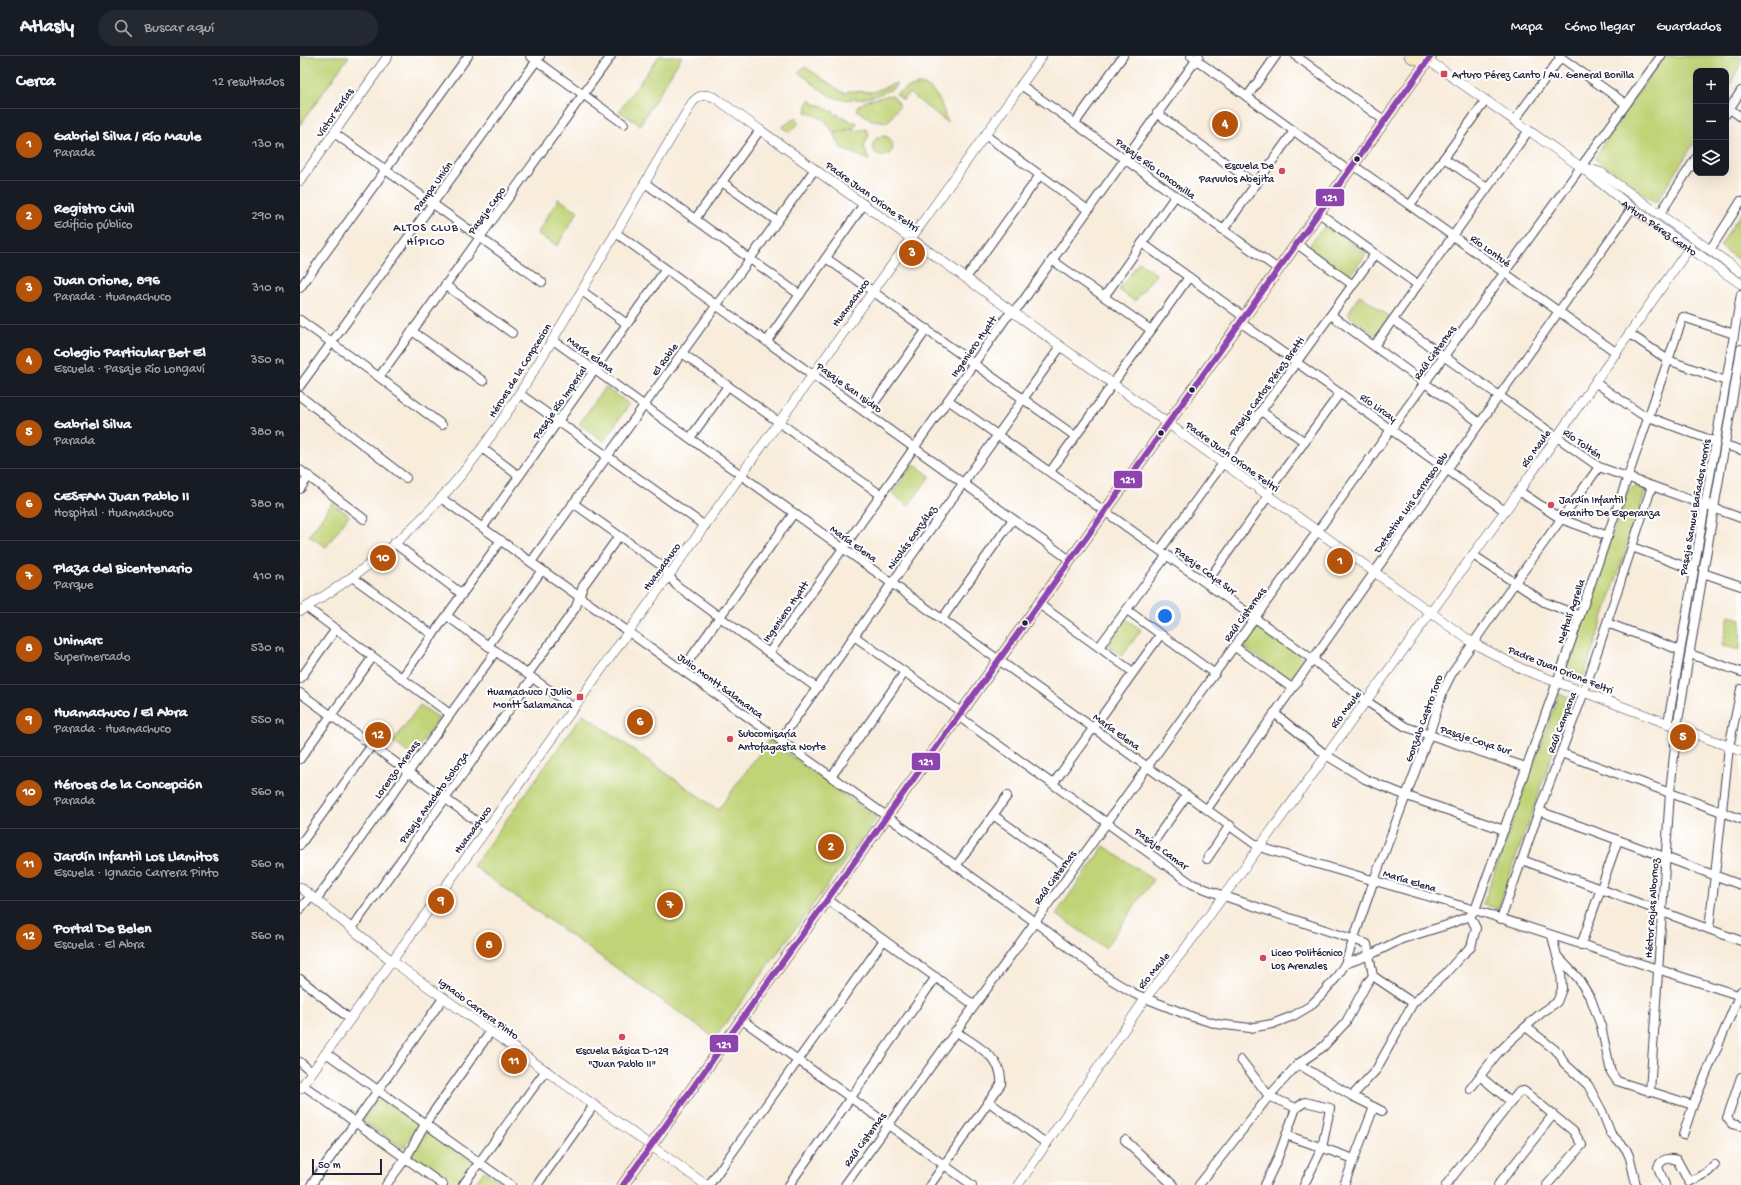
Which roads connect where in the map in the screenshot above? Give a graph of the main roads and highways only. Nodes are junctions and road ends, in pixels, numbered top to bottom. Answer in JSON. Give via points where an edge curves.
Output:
{"nodes":[{"id":1,"x":1410,"y":56,"type":"edge"},
{"id":2,"x":1428,"y":57,"type":"edge"},
{"id":3,"x":623,"y":1185,"type":"edge"}],
"edges":[{"from":1,"to":2,"type":"main road","name":"Arturo Pérez Canto","via":[[1415,59]]},
{"from":2,"to":3,"type":"main road","via":[[1385,121]]}]}
